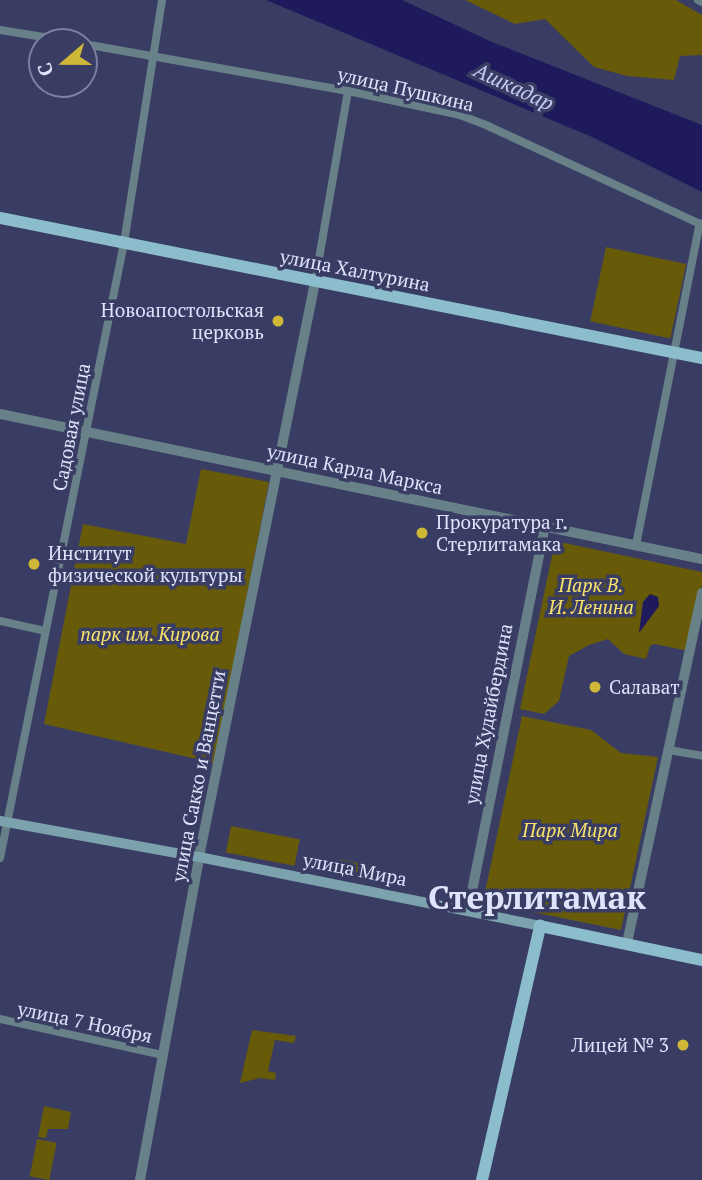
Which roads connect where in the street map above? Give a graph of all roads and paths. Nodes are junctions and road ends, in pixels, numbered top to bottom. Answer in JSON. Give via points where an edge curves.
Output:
{"nodes":[{"id":1,"x":162,"y":0,"type":"edge"},
{"id":2,"x":0,"y":30,"type":"edge"},
{"id":3,"x":28,"y":35,"type":"edge"},
{"id":4,"x":98,"y":46,"type":"edge"},
{"id":5,"x":153,"y":55,"type":"junction"},
{"id":6,"x":348,"y":91,"type":"junction"},
{"id":7,"x":0,"y":219,"type":"edge"},
{"id":8,"x":701,"y":224,"type":"edge"},
{"id":9,"x":124,"y":243,"type":"junction"},
{"id":10,"x":315,"y":282,"type":"junction"},
{"id":11,"x":675,"y":353,"type":"junction"},
{"id":12,"x":702,"y":358,"type":"edge"},
{"id":13,"x":0,"y":414,"type":"edge"},
{"id":14,"x":87,"y":432,"type":"junction"},
{"id":15,"x":276,"y":471,"type":"junction"},
{"id":16,"x":545,"y":526,"type":"junction"},
{"id":17,"x":636,"y":545,"type":"junction"},
{"id":18,"x":702,"y":559,"type":"edge"},
{"id":19,"x":702,"y":593,"type":"edge"},
{"id":20,"x":0,"y":621,"type":"edge"},
{"id":21,"x":45,"y":631,"type":"junction"},
{"id":22,"x":669,"y":750,"type":"junction"},
{"id":23,"x":702,"y":756,"type":"edge"},
{"id":24,"x":3,"y":822,"type":"edge"},
{"id":25,"x":199,"y":857,"type":"junction"},
{"id":26,"x":0,"y":858,"type":"edge"},
{"id":27,"x":468,"y":911,"type":"junction"},
{"id":28,"x":544,"y":927,"type":"junction"},
{"id":29,"x":627,"y":943,"type":"junction"},
{"id":30,"x":702,"y":960,"type":"edge"},
{"id":31,"x":0,"y":1019,"type":"edge"},
{"id":32,"x":163,"y":1055,"type":"junction"},
{"id":33,"x":140,"y":1180,"type":"edge"},
{"id":34,"x":482,"y":1180,"type":"edge"},
{"id":35,"x":491,"y":1180,"type":"edge"}],
"edges":[{"from":1,"to":5,"type":"street","name":"Садовая улица"},
{"from":2,"to":3,"type":"street"},
{"from":4,"to":5,"type":"street","name":"улица Пушкина"},
{"from":5,"to":6,"type":"street","name":"улица Пушкина"},
{"from":5,"to":9,"type":"street","name":"Садовая улица"},
{"from":6,"to":8,"type":"street","name":"улица Пушкина","via":[[488,125]]},
{"from":6,"to":10,"type":"street","name":"улица Сакко и Ванцетти"},
{"from":7,"to":9,"type":"main road","name":"улица Халтурина"},
{"from":8,"to":11,"type":"street"},
{"from":9,"to":10,"type":"main road","name":"улица Халтурина"},
{"from":9,"to":14,"type":"street","name":"Садовая улица"},
{"from":10,"to":11,"type":"main road","name":"улица Халтурина"},
{"from":10,"to":15,"type":"street","name":"улица Сакко и Ванцетти"},
{"from":11,"to":12,"type":"main road","name":"улица Халтурина"},
{"from":11,"to":17,"type":"street"},
{"from":13,"to":14,"type":"street","name":"улица Карла Маркса"},
{"from":14,"to":15,"type":"street","name":"улица Карла Маркса"},
{"from":14,"to":21,"type":"street","name":"Садовая улица"},
{"from":15,"to":16,"type":"street","name":"улица Карла Маркса"},
{"from":15,"to":25,"type":"street","name":"улица Сакко и Ванцетти"},
{"from":16,"to":17,"type":"street","name":"улица Карла Маркса"},
{"from":16,"to":27,"type":"street","name":"улица Худайбердина"},
{"from":17,"to":18,"type":"street","name":"улица Карла Маркса"},
{"from":19,"to":22,"type":"street"},
{"from":20,"to":21,"type":"street"},
{"from":21,"to":24,"type":"street","name":"Садовая улица"},
{"from":22,"to":23,"type":"street"},
{"from":22,"to":29,"type":"street"},
{"from":24,"to":25,"type":"main road","name":"улица Мира"},
{"from":24,"to":26,"type":"street","name":"Садовая улица"},
{"from":25,"to":27,"type":"main road","name":"улица Мира"},
{"from":25,"to":32,"type":"street","name":"улица Сакко и Ванцетти"},
{"from":27,"to":28,"type":"main road","name":"улица Мира"},
{"from":28,"to":29,"type":"main road","name":"улица Мира"},
{"from":28,"to":34,"type":"main road"},
{"from":28,"to":35,"type":"main road"},
{"from":29,"to":30,"type":"main road","name":"улица Мира"},
{"from":31,"to":32,"type":"street","name":"улица 7 Ноября"},
{"from":32,"to":33,"type":"street","name":"улица Сакко и Ванцетти"}]}
